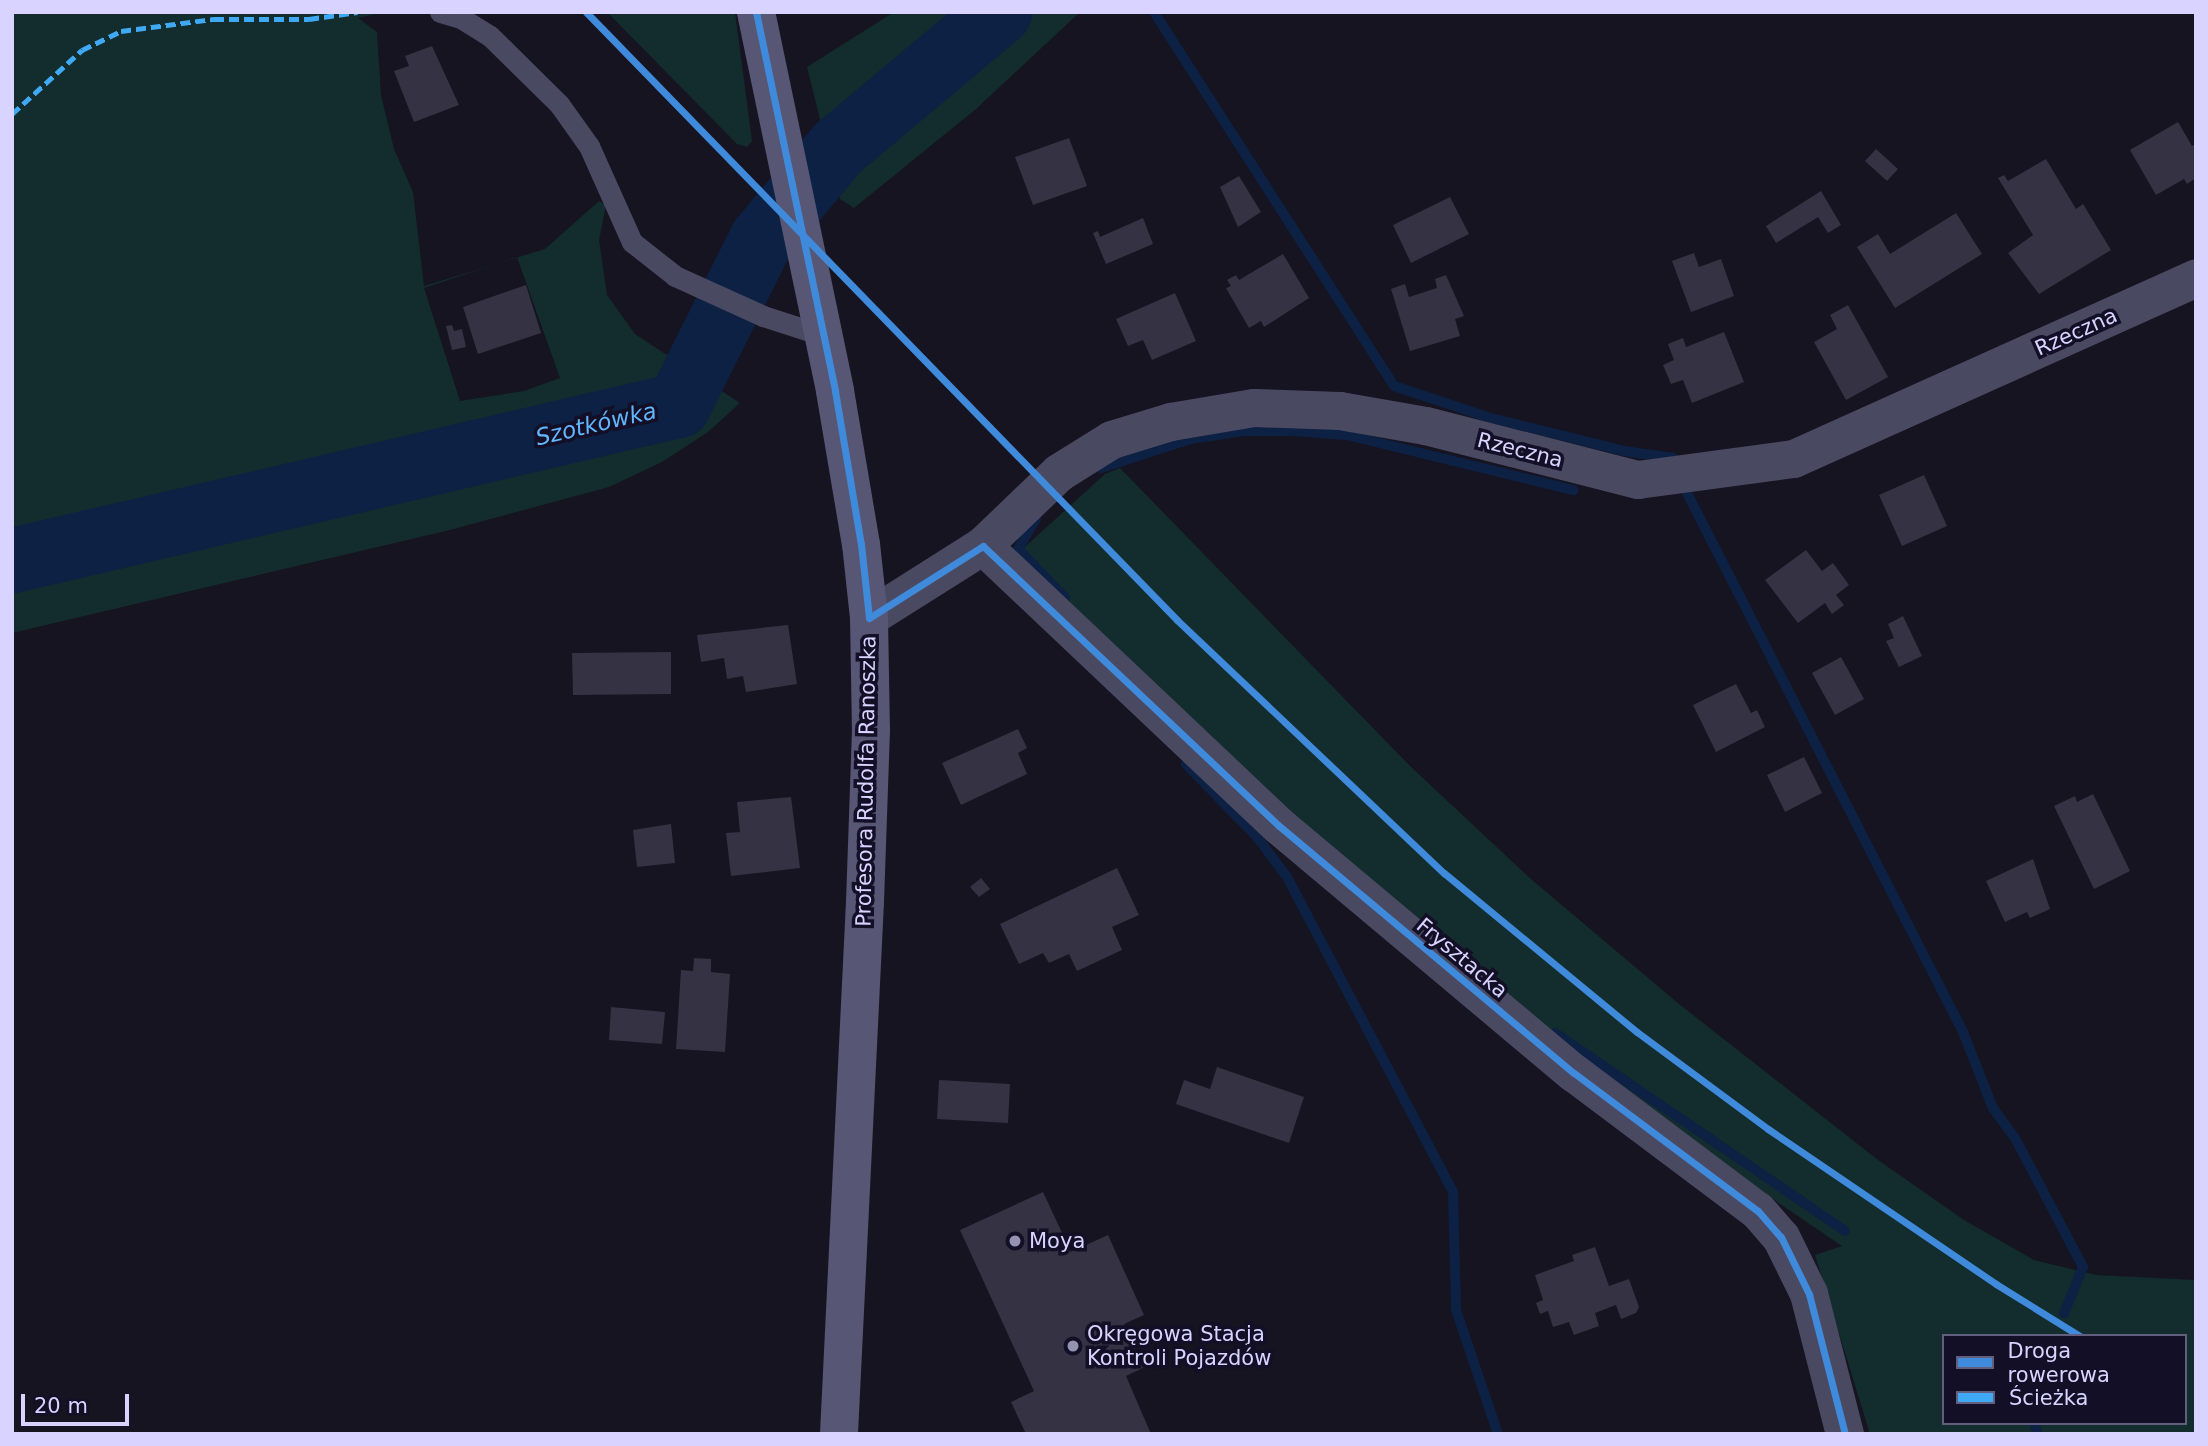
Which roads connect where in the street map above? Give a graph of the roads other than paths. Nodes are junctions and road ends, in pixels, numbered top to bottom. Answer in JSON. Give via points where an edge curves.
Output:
{"nodes":[{"id":1,"x":440,"y":12,"type":"edge"},
{"id":2,"x":756,"y":12,"type":"edge"},
{"id":3,"x":2193,"y":284,"type":"edge"},
{"id":4,"x":822,"y":335,"type":"junction"},
{"id":5,"x":983,"y":546,"type":"junction"},
{"id":6,"x":869,"y":618,"type":"junction"},
{"id":7,"x":839,"y":1434,"type":"edge"},
{"id":8,"x":1845,"y":1434,"type":"edge"}],
"edges":[{"from":1,"to":4,"type":"lane","via":[[461,18],[490,36],[559,104],[589,146],[629,239],[675,276],[762,316]]},
{"from":2,"to":4,"type":"street","name":"Profesora Rudolfa Ranoszka"},
{"from":3,"to":5,"type":"street","name":"Rzeczna","via":[[1794,459],[1637,480],[1426,426],[1340,411],[1254,408],[1171,422],[1112,440],[1059,473]]},
{"from":4,"to":6,"type":"street","name":"Profesora Rudolfa Ranoszka","via":[[862,544]]},
{"from":5,"to":6,"type":"street","name":"Rzeczna"},
{"from":5,"to":8,"type":"street","name":"Frysztacka","via":[[1298,843],[1574,1073],[1758,1211],[1781,1237],[1809,1294]]},
{"from":6,"to":7,"type":"street","name":"Profesora Rudolfa Ranoszka","via":[[872,730]]}]}
